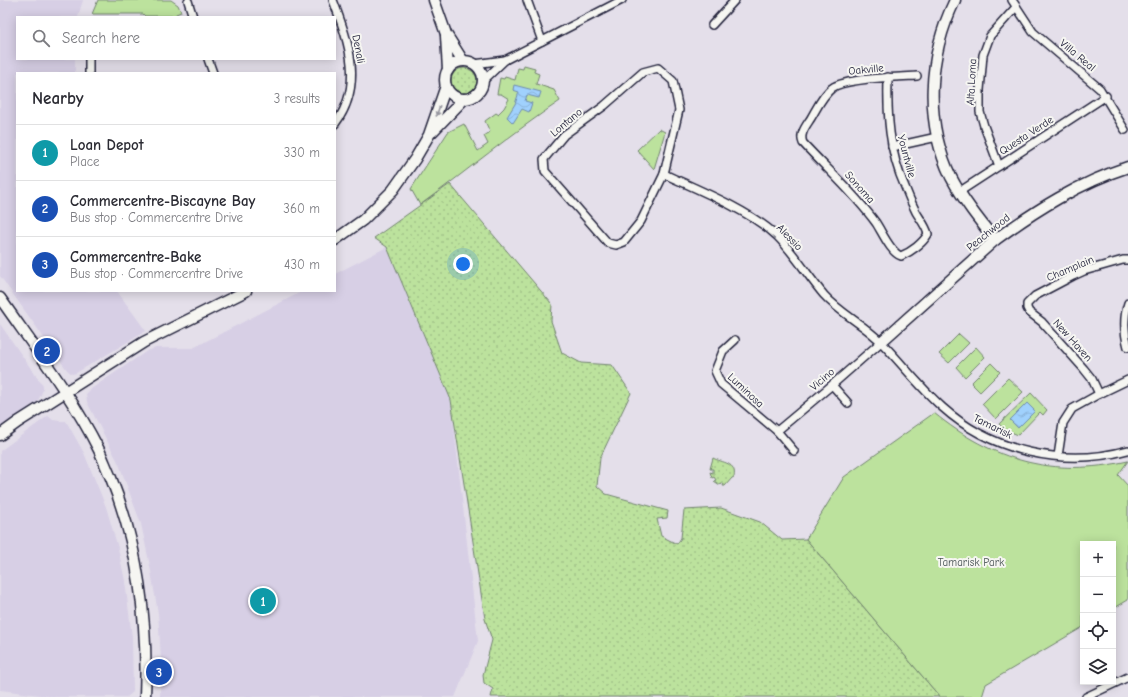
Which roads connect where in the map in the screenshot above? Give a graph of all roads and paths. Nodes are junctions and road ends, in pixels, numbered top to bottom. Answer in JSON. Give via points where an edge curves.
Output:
{"nodes":[{"id":1,"x":188,"y":0,"type":"edge"},
{"id":2,"x":333,"y":0,"type":"edge"},
{"id":3,"x":434,"y":0,"type":"edge"},
{"id":4,"x":527,"y":0,"type":"edge"},
{"id":5,"x":622,"y":0,"type":"edge"},
{"id":6,"x":736,"y":0,"type":"edge"},
{"id":7,"x":955,"y":0,"type":"edge"},
{"id":8,"x":1012,"y":0,"type":"edge"},
{"id":9,"x":1016,"y":7,"type":"junction"},
{"id":10,"x":193,"y":16,"type":"edge"},
{"id":11,"x":712,"y":25,"type":"dead end"},
{"id":12,"x":446,"y":34,"type":"junction"},
{"id":13,"x":542,"y":41,"type":"junction"},
{"id":14,"x":89,"y":60,"type":"edge"},
{"id":15,"x":208,"y":60,"type":"edge"},
{"id":16,"x":505,"y":60,"type":"junction"},
{"id":17,"x":463,"y":62,"type":"junction"},
{"id":18,"x":474,"y":64,"type":"junction"},
{"id":19,"x":448,"y":70,"type":"junction"},
{"id":20,"x":89,"y":72,"type":"edge"},
{"id":21,"x":213,"y":72,"type":"edge"},
{"id":22,"x":917,"y":76,"type":"dead end"},
{"id":23,"x":888,"y":77,"type":"junction"},
{"id":24,"x":483,"y":80,"type":"junction"},
{"id":25,"x":446,"y":86,"type":"junction"},
{"id":26,"x":1106,"y":96,"type":"junction"},
{"id":27,"x":464,"y":99,"type":"junction"},
{"id":28,"x":336,"y":122,"type":"edge"},
{"id":29,"x":1125,"y":130,"type":"dead end"},
{"id":30,"x":430,"y":135,"type":"junction"},
{"id":31,"x":937,"y":138,"type":"junction"},
{"id":32,"x":801,"y":139,"type":"joint"},
{"id":33,"x":892,"y":148,"type":"junction"},
{"id":34,"x":1000,"y":166,"type":"junction"},
{"id":35,"x":1128,"y":167,"type":"edge"},
{"id":36,"x":664,"y":174,"type":"junction"},
{"id":37,"x":959,"y":192,"type":"junction"},
{"id":38,"x":928,"y":234,"type":"joint"},
{"id":39,"x":336,"y":239,"type":"edge"},
{"id":40,"x":995,"y":240,"type":"junction"},
{"id":41,"x":1128,"y":260,"type":"edge"},
{"id":42,"x":244,"y":292,"type":"edge"},
{"id":43,"x":0,"y":298,"type":"edge"},
{"id":44,"x":1128,"y":303,"type":"edge"},
{"id":45,"x":1027,"y":306,"type":"joint"},
{"id":46,"x":735,"y":340,"type":"dead end"},
{"id":47,"x":881,"y":342,"type":"junction"},
{"id":48,"x":1128,"y":348,"type":"edge"},
{"id":49,"x":1128,"y":380,"type":"edge"},
{"id":50,"x":832,"y":385,"type":"junction"},
{"id":51,"x":65,"y":392,"type":"junction"},
{"id":52,"x":1098,"y":394,"type":"junction"},
{"id":53,"x":848,"y":403,"type":"dead end"},
{"id":54,"x":777,"y":431,"type":"junction"},
{"id":55,"x":0,"y":435,"type":"edge"},
{"id":56,"x":1128,"y":450,"type":"edge"},
{"id":57,"x":794,"y":451,"type":"dead end"},
{"id":58,"x":1058,"y":456,"type":"junction"},
{"id":59,"x":1128,"y":677,"type":"edge"},
{"id":60,"x":145,"y":697,"type":"edge"},
{"id":61,"x":1086,"y":697,"type":"edge"}],
"edges":[{"from":1,"to":10,"type":"street"},
{"from":2,"to":28,"type":"street","name":"Denali","via":[[348,42],[352,73],[346,103]]},
{"from":3,"to":12,"type":"street"},
{"from":4,"to":13,"type":"street"},
{"from":5,"to":13,"type":"street"},
{"from":6,"to":11,"type":"street"},
{"from":7,"to":31,"type":"street","via":[[942,31],[932,81]]},
{"from":8,"to":9,"type":"street","name":"Villa Real"},
{"from":9,"to":26,"type":"street","name":"Villa Real","via":[[1033,32]]},
{"from":9,"to":34,"type":"street","name":"Alta Loma","via":[[990,36],[983,55],[980,112]]},
{"from":12,"to":17,"type":"street"},
{"from":12,"to":19,"type":"street"},
{"from":13,"to":16,"type":"street"},
{"from":14,"to":20,"type":"street"},
{"from":15,"to":21,"type":"street"},
{"from":16,"to":18,"type":"street"},
{"from":16,"to":24,"type":"street"},
{"from":17,"to":18,"type":"street"},
{"from":17,"to":19,"type":"street"},
{"from":18,"to":24,"type":"street","via":[[481,72]]},
{"from":19,"to":25,"type":"street"},
{"from":22,"to":23,"type":"street","name":"Oakville"},
{"from":23,"to":32,"type":"street","name":"Oakville","via":[[845,82],[832,88],[803,131]]},
{"from":23,"to":33,"type":"street","name":"Yountville","via":[[888,125]]},
{"from":24,"to":27,"type":"street","via":[[476,95]]},
{"from":25,"to":27,"type":"street","via":[[453,96]]},
{"from":25,"to":30,"type":"street","one_way":true},
{"from":26,"to":29,"type":"street","name":"Villa Real"},
{"from":26,"to":34,"type":"street","name":"Questa Verde"},
{"from":27,"to":30,"type":"street"},
{"from":30,"to":39,"type":"street","via":[[393,190],[363,220]]},
{"from":31,"to":33,"type":"street"},
{"from":31,"to":37,"type":"street"},
{"from":32,"to":38,"type":"street","name":"Sonoma","via":[[868,213],[894,253],[905,255]]},
{"from":33,"to":38,"type":"street","name":"Yountville","via":[[912,204]]},
{"from":34,"to":37,"type":"street","name":"Questa Verde"},
{"from":35,"to":40,"type":"street","name":"Peachwood","via":[[1060,197]]},
{"from":36,"to":36,"type":"street","name":"Lontano","via":[[679,110],[673,81],[658,68],[643,72],[604,106],[564,135],[544,159],[545,171],[608,243],[616,245],[624,242],[641,221]]},
{"from":36,"to":47,"type":"street","name":"Alessio","via":[[750,217],[776,235],[826,297]]},
{"from":37,"to":40,"type":"street"},
{"from":40,"to":47,"type":"street","name":"Peachwood"},
{"from":41,"to":45,"type":"street","name":"Champlain","via":[[1073,276],[1035,296]]},
{"from":42,"to":51,"type":"street","via":[[144,342]]},
{"from":43,"to":51,"type":"street"},
{"from":44,"to":48,"type":"street","via":[[1124,322]]},
{"from":45,"to":52,"type":"street","name":"New Haven","via":[[1029,312],[1042,322],[1084,369],[1092,379]]},
{"from":46,"to":54,"type":"street","name":"Luminosa","via":[[723,351],[715,371],[721,384]]},
{"from":47,"to":50,"type":"street","name":"Vicino"},
{"from":47,"to":58,"type":"street","name":"Tamarisk","via":[[933,399],[966,425],[990,439],[1015,449]]},
{"from":49,"to":52,"type":"street"},
{"from":50,"to":53,"type":"street"},
{"from":50,"to":54,"type":"street","name":"Vicino"},
{"from":51,"to":55,"type":"street"},
{"from":51,"to":60,"type":"street","via":[[100,451],[118,495],[131,538],[142,597],[145,631]]},
{"from":52,"to":58,"type":"street","via":[[1072,408],[1068,414],[1063,423]]},
{"from":54,"to":57,"type":"street","name":"Luminosa"},
{"from":56,"to":58,"type":"street","name":"Tamarisk","via":[[1086,458]]},
{"from":59,"to":61,"type":"street"}]}
